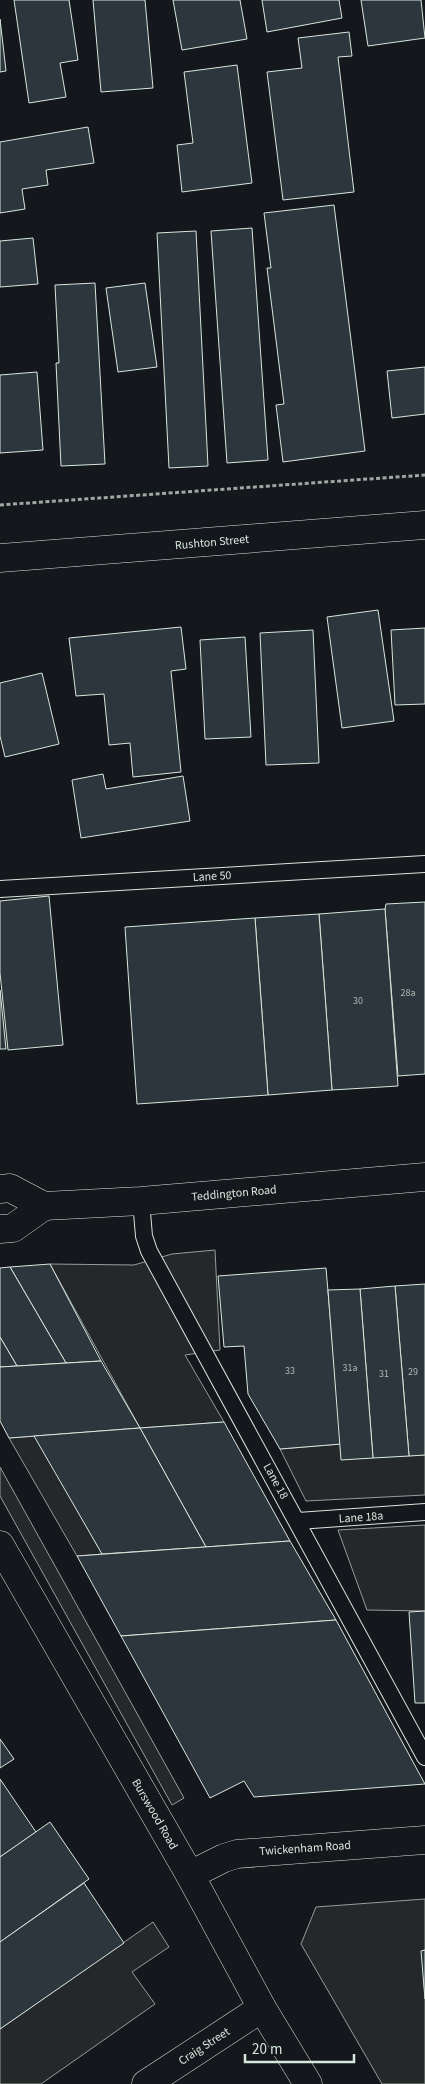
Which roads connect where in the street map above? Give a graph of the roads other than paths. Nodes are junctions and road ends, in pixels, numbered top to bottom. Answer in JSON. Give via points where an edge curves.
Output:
{"nodes":[{"id":1,"x":425,"y":525,"type":"edge"},
{"id":2,"x":0,"y":558,"type":"edge"},
{"id":3,"x":425,"y":864,"type":"edge"},
{"id":4,"x":0,"y":888,"type":"edge"},
{"id":5,"x":425,"y":1177,"type":"edge"},
{"id":6,"x":0,"y":1189,"type":"edge"},
{"id":7,"x":141,"y":1201,"type":"junction"},
{"id":8,"x":44,"y":1206,"type":"junction"},
{"id":9,"x":0,"y":1229,"type":"edge"},
{"id":10,"x":425,"y":1512,"type":"edge"},
{"id":11,"x":298,"y":1521,"type":"junction"},
{"id":12,"x":0,"y":1545,"type":"edge"},
{"id":13,"x":425,"y":1758,"type":"edge"},
{"id":14,"x":425,"y":1840,"type":"edge"},
{"id":15,"x":190,"y":1875,"type":"junction"},
{"id":16,"x":262,"y":2008,"type":"junction"},
{"id":17,"x":146,"y":2084,"type":"edge"},
{"id":18,"x":308,"y":2084,"type":"edge"}],
"edges":[{"from":1,"to":2,"type":"street","name":"Rushton Street"},
{"from":3,"to":4,"type":"lane","name":"Lane 50"},
{"from":5,"to":7,"type":"street","name":"Teddington Road"},
{"from":6,"to":8,"type":"street","via":[[10,1188]]},
{"from":7,"to":8,"type":"street","name":"Teddington Road"},
{"from":7,"to":11,"type":"lane","name":"Lane 18","via":[[144,1236],[149,1250]]},
{"from":8,"to":9,"type":"street","via":[[13,1228]]},
{"from":10,"to":11,"type":"lane","name":"Lane 18a"},
{"from":11,"to":13,"type":"lane","name":"Lane 18"},
{"from":12,"to":15,"type":"street","name":"Burswood Road"},
{"from":14,"to":15,"type":"street","name":"Twickenham Road","via":[[238,1854]]},
{"from":15,"to":16,"type":"street","name":"Burswood Road"},
{"from":16,"to":17,"type":"street","name":"Craig Street"},
{"from":16,"to":18,"type":"street","name":"Burswood Road"}]}
